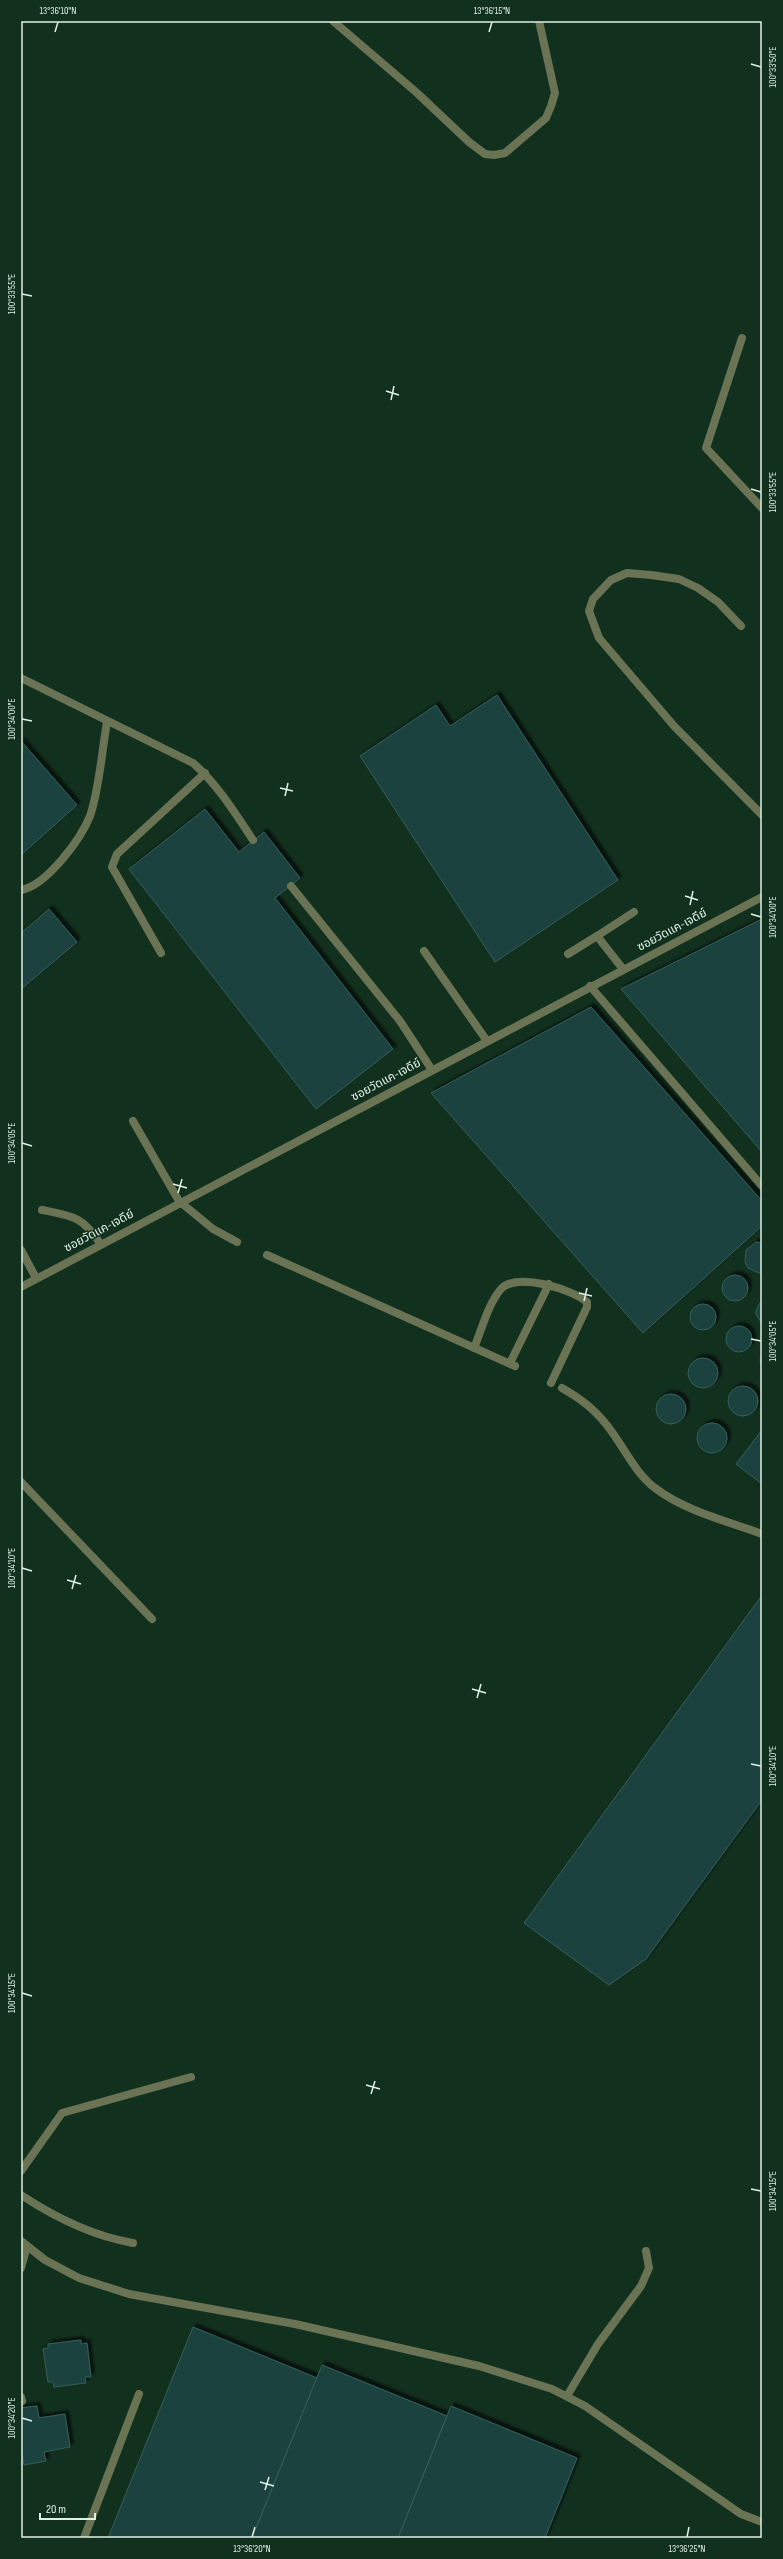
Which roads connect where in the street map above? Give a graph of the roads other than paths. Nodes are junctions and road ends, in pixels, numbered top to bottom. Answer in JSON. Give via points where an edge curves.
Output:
{"nodes":[{"id":1,"x":333,"y":21,"type":"edge"},
{"id":2,"x":539,"y":21,"type":"edge"},
{"id":3,"x":742,"y":338,"type":"dead end"},
{"id":4,"x":762,"y":508,"type":"edge"},
{"id":5,"x":741,"y":626,"type":"dead end"},
{"id":6,"x":21,"y":678,"type":"edge"},
{"id":7,"x":107,"y":722,"type":"junction"},
{"id":8,"x":205,"y":774,"type":"junction"},
{"id":9,"x":762,"y":816,"type":"edge"},
{"id":10,"x":253,"y":840,"type":"dead end"},
{"id":11,"x":291,"y":886,"type":"dead end"},
{"id":12,"x":21,"y":890,"type":"edge"},
{"id":13,"x":762,"y":897,"type":"edge"},
{"id":14,"x":634,"y":912,"type":"dead end"},
{"id":15,"x":597,"y":936,"type":"junction"},
{"id":16,"x":424,"y":951,"type":"dead end"},
{"id":17,"x":161,"y":954,"type":"dead end"},
{"id":18,"x":568,"y":954,"type":"dead end"},
{"id":19,"x":623,"y":969,"type":"junction"},
{"id":20,"x":590,"y":986,"type":"junction"},
{"id":21,"x":487,"y":1040,"type":"junction"},
{"id":22,"x":432,"y":1070,"type":"junction"},
{"id":23,"x":133,"y":1121,"type":"dead end"},
{"id":24,"x":762,"y":1186,"type":"edge"},
{"id":25,"x":180,"y":1201,"type":"junction"},
{"id":26,"x":42,"y":1210,"type":"dead end"},
{"id":27,"x":237,"y":1242,"type":"dead end"},
{"id":28,"x":100,"y":1244,"type":"junction"},
{"id":29,"x":21,"y":1250,"type":"edge"},
{"id":30,"x":267,"y":1255,"type":"dead end"},
{"id":31,"x":36,"y":1278,"type":"junction"},
{"id":32,"x":549,"y":1284,"type":"junction"},
{"id":33,"x":21,"y":1287,"type":"edge"},
{"id":34,"x":474,"y":1348,"type":"junction"},
{"id":35,"x":551,"y":1382,"type":"dead end"},
{"id":36,"x":562,"y":1388,"type":"dead end"},
{"id":37,"x":21,"y":1482,"type":"edge"},
{"id":38,"x":762,"y":1534,"type":"edge"},
{"id":39,"x":152,"y":1619,"type":"dead end"},
{"id":40,"x":191,"y":2077,"type":"dead end"},
{"id":41,"x":21,"y":2171,"type":"edge"},
{"id":42,"x":21,"y":2195,"type":"edge"},
{"id":43,"x":134,"y":2243,"type":"dead end"},
{"id":44,"x":24,"y":2244,"type":"edge"},
{"id":45,"x":646,"y":2251,"type":"dead end"},
{"id":46,"x":21,"y":2268,"type":"edge"},
{"id":47,"x":139,"y":2394,"type":"dead end"},
{"id":48,"x":567,"y":2396,"type":"junction"},
{"id":49,"x":762,"y":2522,"type":"edge"},
{"id":50,"x":84,"y":2538,"type":"edge"}],
"edges":[{"from":1,"to":2,"type":"street","via":[[416,92],[469,142],[485,154],[494,156],[505,153],[546,118],[551,106],[555,93]]},
{"from":3,"to":4,"type":"street","via":[[706,448]]},
{"from":5,"to":9,"type":"street","via":[[718,602],[698,588],[679,580],[651,575],[628,573],[611,580],[593,599],[589,611],[600,638],[669,720]]},
{"from":6,"to":7,"type":"street"},
{"from":7,"to":8,"type":"street","via":[[173,752]]},
{"from":7,"to":12,"type":"street","via":[[89,816],[49,874],[31,888]]},
{"from":8,"to":10,"type":"street"},
{"from":8,"to":17,"type":"street","via":[[117,854],[112,866]]},
{"from":11,"to":22,"type":"street","via":[[400,1021]]},
{"from":13,"to":19,"type":"street","name":"ซอยวัดแค-เจดีย์"},
{"from":14,"to":15,"type":"street"},
{"from":15,"to":18,"type":"street"},
{"from":15,"to":19,"type":"street"},
{"from":16,"to":21,"type":"street"},
{"from":19,"to":20,"type":"street","name":"ซอยวัดแค-เจดีย์"},
{"from":20,"to":21,"type":"street","name":"ซอยวัดแค-เจดีย์"},
{"from":20,"to":24,"type":"street"},
{"from":21,"to":22,"type":"street","name":"ซอยวัดแค-เจดีย์"},
{"from":22,"to":25,"type":"street","name":"ซอยวัดแค-เจดีย์"},
{"from":23,"to":25,"type":"street"},
{"from":25,"to":27,"type":"street","via":[[213,1229]]},
{"from":25,"to":28,"type":"street","name":"ซอยวัดแค-เจดีย์"},
{"from":26,"to":28,"type":"street","via":[[78,1220],[89,1226]]},
{"from":28,"to":31,"type":"street","name":"ซอยวัดแค-เจดีย์"},
{"from":29,"to":31,"type":"street"},
{"from":30,"to":34,"type":"street"},
{"from":31,"to":33,"type":"street","name":"ซอยวัดแค-เจดีย์"},
{"from":32,"to":34,"type":"street","via":[[512,1282],[502,1288]]},
{"from":32,"to":34,"type":"street","via":[[512,1364]]},
{"from":32,"to":35,"type":"street","via":[[587,1302],[587,1307]]},
{"from":36,"to":38,"type":"street","via":[[590,1405],[654,1488],[683,1504]]},
{"from":37,"to":39,"type":"street"},
{"from":40,"to":41,"type":"street","via":[[62,2113],[50,2126]]},
{"from":42,"to":43,"type":"street","via":[[66,2222],[109,2239]]},
{"from":44,"to":46,"type":"street"},
{"from":44,"to":48,"type":"street","via":[[45,2260],[79,2278],[128,2294],[295,2324],[479,2366]]},
{"from":45,"to":48,"type":"street","via":[[649,2268],[640,2286],[598,2344]]},
{"from":47,"to":50,"type":"street"},
{"from":48,"to":49,"type":"street","via":[[741,2514]]}]}
